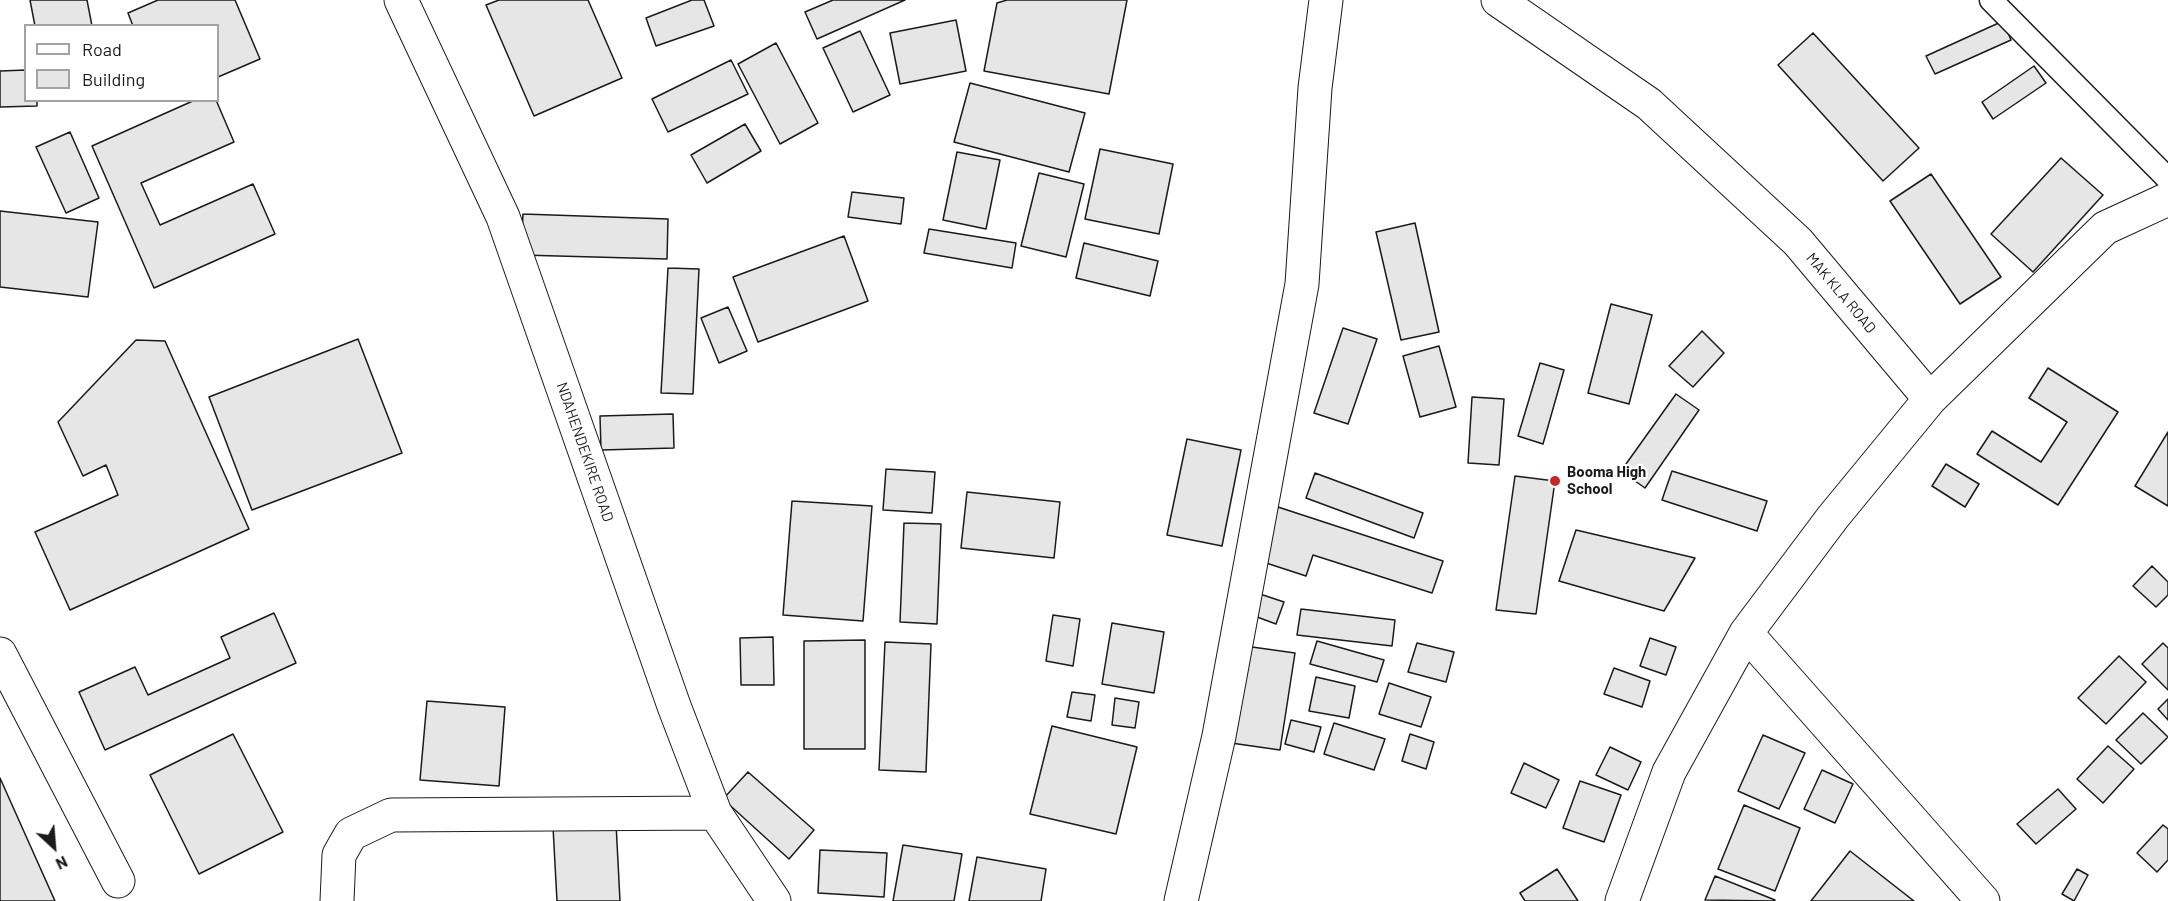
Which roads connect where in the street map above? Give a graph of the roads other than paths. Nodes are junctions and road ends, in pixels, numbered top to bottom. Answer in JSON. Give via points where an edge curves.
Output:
{"nodes":[{"id":1,"x":401,"y":0,"type":"edge"},
{"id":2,"x":1326,"y":0,"type":"edge"},
{"id":3,"x":1498,"y":0,"type":"edge"},
{"id":4,"x":1991,"y":0,"type":"edge"},
{"id":5,"x":2168,"y":179,"type":"edge"},
{"id":6,"x":2168,"y":199,"type":"edge"},
{"id":7,"x":1930,"y":399,"type":"junction"},
{"id":8,"x":1746,"y":633,"type":"junction"},
{"id":9,"x":0,"y":654,"type":"edge"},
{"id":10,"x":715,"y":813,"type":"junction"},
{"id":11,"x":118,"y":881,"type":"dead end"},
{"id":12,"x":337,"y":901,"type":"edge"},
{"id":13,"x":774,"y":901,"type":"edge"},
{"id":14,"x":1180,"y":901,"type":"edge"},
{"id":15,"x":1622,"y":901,"type":"edge"},
{"id":16,"x":1983,"y":901,"type":"edge"}],
"edges":[{"from":1,"to":10,"type":"street","name":"NDAHENDEKIRE ROAD","via":[[503,218]]},
{"from":2,"to":14,"type":"street","via":[[1315,88],[1302,284],[1219,736]]},
{"from":3,"to":7,"type":"street","name":"MAK KLA ROAD","via":[[1649,104],[1798,242]]},
{"from":4,"to":5,"type":"lane"},
{"from":6,"to":7,"type":"street","via":[[2105,228]]},
{"from":7,"to":8,"type":"street","via":[[1833,517]]},
{"from":8,"to":15,"type":"street","via":[[1669,772]]},
{"from":8,"to":16,"type":"street"},
{"from":9,"to":11,"type":"street"},
{"from":10,"to":12,"type":"street","via":[[391,815],[351,834],[339,855]]},
{"from":10,"to":13,"type":"street","name":"NDAHENDEKIRE ROAD"}]}
